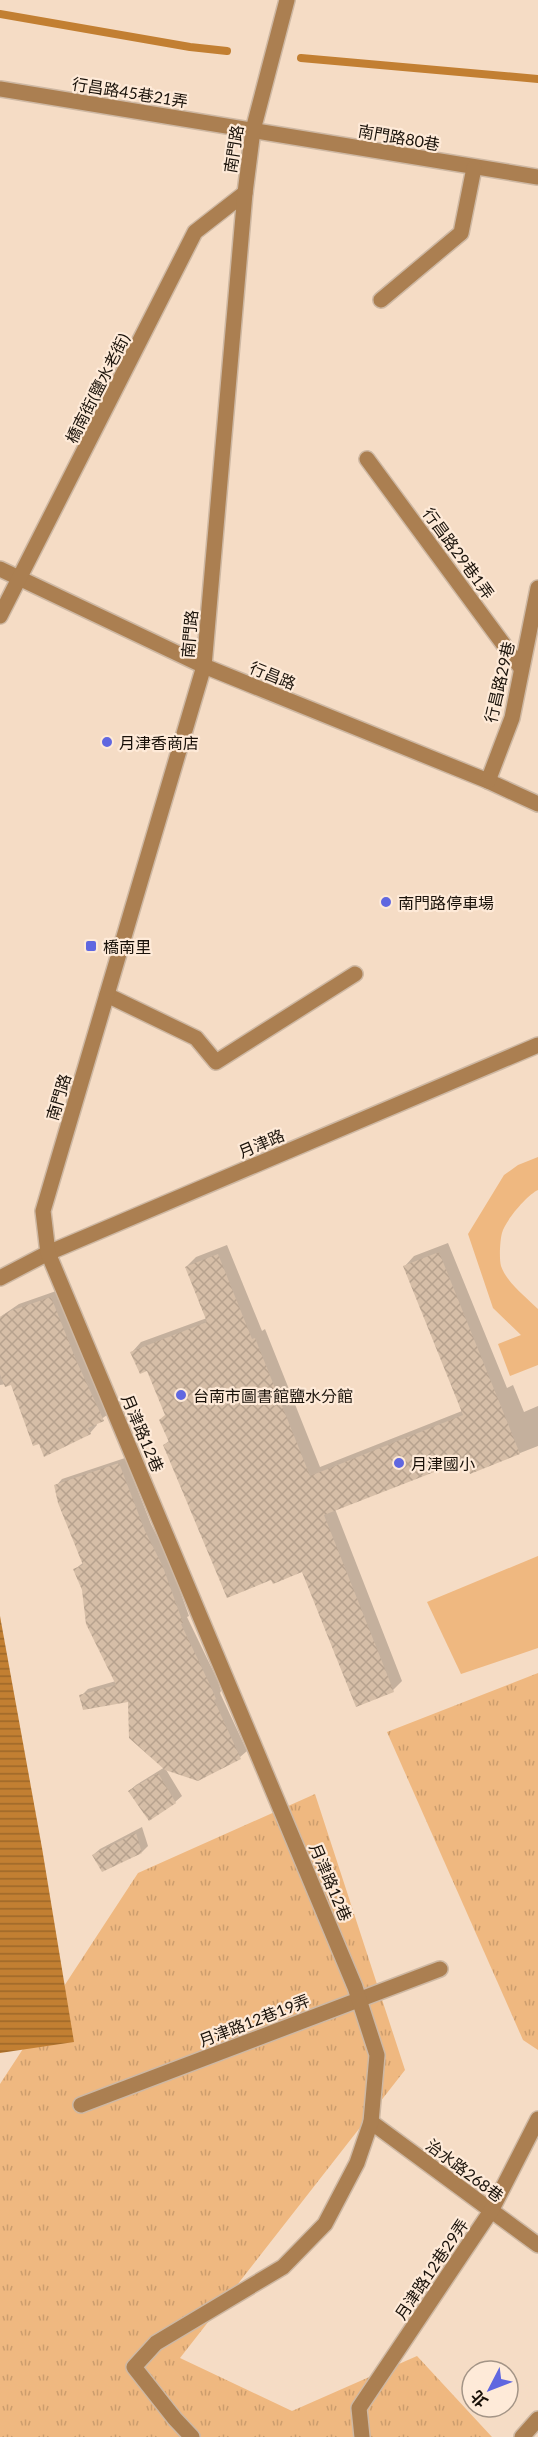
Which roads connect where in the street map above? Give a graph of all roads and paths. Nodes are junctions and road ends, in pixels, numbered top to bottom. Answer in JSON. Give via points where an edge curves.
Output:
{"nodes":[{"id":1,"x":287,"y":0,"type":"edge"},
{"id":2,"x":0,"y":89,"type":"edge"},
{"id":3,"x":254,"y":130,"type":"junction"},
{"id":4,"x":474,"y":168,"type":"junction"},
{"id":5,"x":538,"y":177,"type":"edge"},
{"id":6,"x":245,"y":193,"type":"junction"},
{"id":7,"x":381,"y":300,"type":"dead end"},
{"id":8,"x":367,"y":459,"type":"dead end"},
{"id":9,"x":0,"y":568,"type":"edge"},
{"id":10,"x":18,"y":577,"type":"junction"},
{"id":11,"x":538,"y":588,"type":"edge"},
{"id":12,"x":0,"y":616,"type":"edge"},
{"id":13,"x":204,"y":666,"type":"junction"},
{"id":14,"x":521,"y":668,"type":"junction"},
{"id":15,"x":488,"y":781,"type":"junction"},
{"id":16,"x":538,"y":804,"type":"edge"},
{"id":17,"x":355,"y":974,"type":"dead end"},
{"id":18,"x":107,"y":995,"type":"junction"},
{"id":19,"x":538,"y":1045,"type":"edge"},
{"id":20,"x":48,"y":1253,"type":"junction"},
{"id":21,"x":0,"y":1278,"type":"edge"},
{"id":22,"x":440,"y":1970,"type":"dead end"},
{"id":23,"x":359,"y":1999,"type":"junction"},
{"id":24,"x":81,"y":2105,"type":"dead end"},
{"id":25,"x":538,"y":2119,"type":"edge"},
{"id":26,"x":371,"y":2122,"type":"junction"},
{"id":27,"x":491,"y":2211,"type":"junction"},
{"id":28,"x":538,"y":2245,"type":"edge"},
{"id":29,"x":538,"y":2419,"type":"edge"},
{"id":30,"x":192,"y":2437,"type":"edge"},
{"id":31,"x":362,"y":2437,"type":"edge"},
{"id":32,"x":522,"y":2437,"type":"edge"}],
"edges":[{"from":1,"to":3,"type":"street","name":"南門路"},
{"from":2,"to":3,"type":"street","name":"行昌路45巷21弄"},
{"from":3,"to":4,"type":"street","name":"南門路80巷"},
{"from":3,"to":6,"type":"street","name":"南門路"},
{"from":4,"to":5,"type":"street","name":"南門路80巷"},
{"from":4,"to":7,"type":"street","via":[[461,233]]},
{"from":6,"to":10,"type":"street","name":"橋南街(鹽水老街)","via":[[195,232]]},
{"from":6,"to":13,"type":"street","name":"南門路"},
{"from":8,"to":14,"type":"street","name":"行昌路29巷1弄"},
{"from":9,"to":10,"type":"street","name":"行昌路"},
{"from":10,"to":12,"type":"street","name":"橋南街(鹽水老街)"},
{"from":10,"to":13,"type":"street","name":"行昌路"},
{"from":11,"to":14,"type":"street","name":"行昌路29巷"},
{"from":13,"to":15,"type":"street","name":"行昌路"},
{"from":13,"to":18,"type":"street","name":"南門路"},
{"from":14,"to":15,"type":"street","name":"行昌路29巷","via":[[512,718]]},
{"from":15,"to":16,"type":"street","name":"行昌路"},
{"from":17,"to":18,"type":"street","via":[[216,1062],[196,1038]]},
{"from":18,"to":20,"type":"street","name":"南門路","via":[[43,1211]]},
{"from":19,"to":20,"type":"street","name":"月津路"},
{"from":20,"to":21,"type":"street","name":"月津路"},
{"from":20,"to":23,"type":"street","name":"月津路12巷"},
{"from":22,"to":23,"type":"street","name":"月津路12巷19弄"},
{"from":23,"to":24,"type":"street","name":"月津路12巷19弄"},
{"from":23,"to":26,"type":"street","name":"月津路12巷","via":[[376,2055]]},
{"from":25,"to":27,"type":"street","name":"月津路12巷29弄"},
{"from":26,"to":27,"type":"street","name":"治水路268巷"},
{"from":26,"to":30,"type":"street","name":"月津路12巷","via":[[357,2163],[326,2224],[283,2267],[156,2343],[134,2367]]},
{"from":27,"to":28,"type":"street","name":"治水路268巷"},
{"from":27,"to":31,"type":"street","name":"月津路12巷29弄","via":[[359,2408]]},
{"from":29,"to":32,"type":"street"}]}
